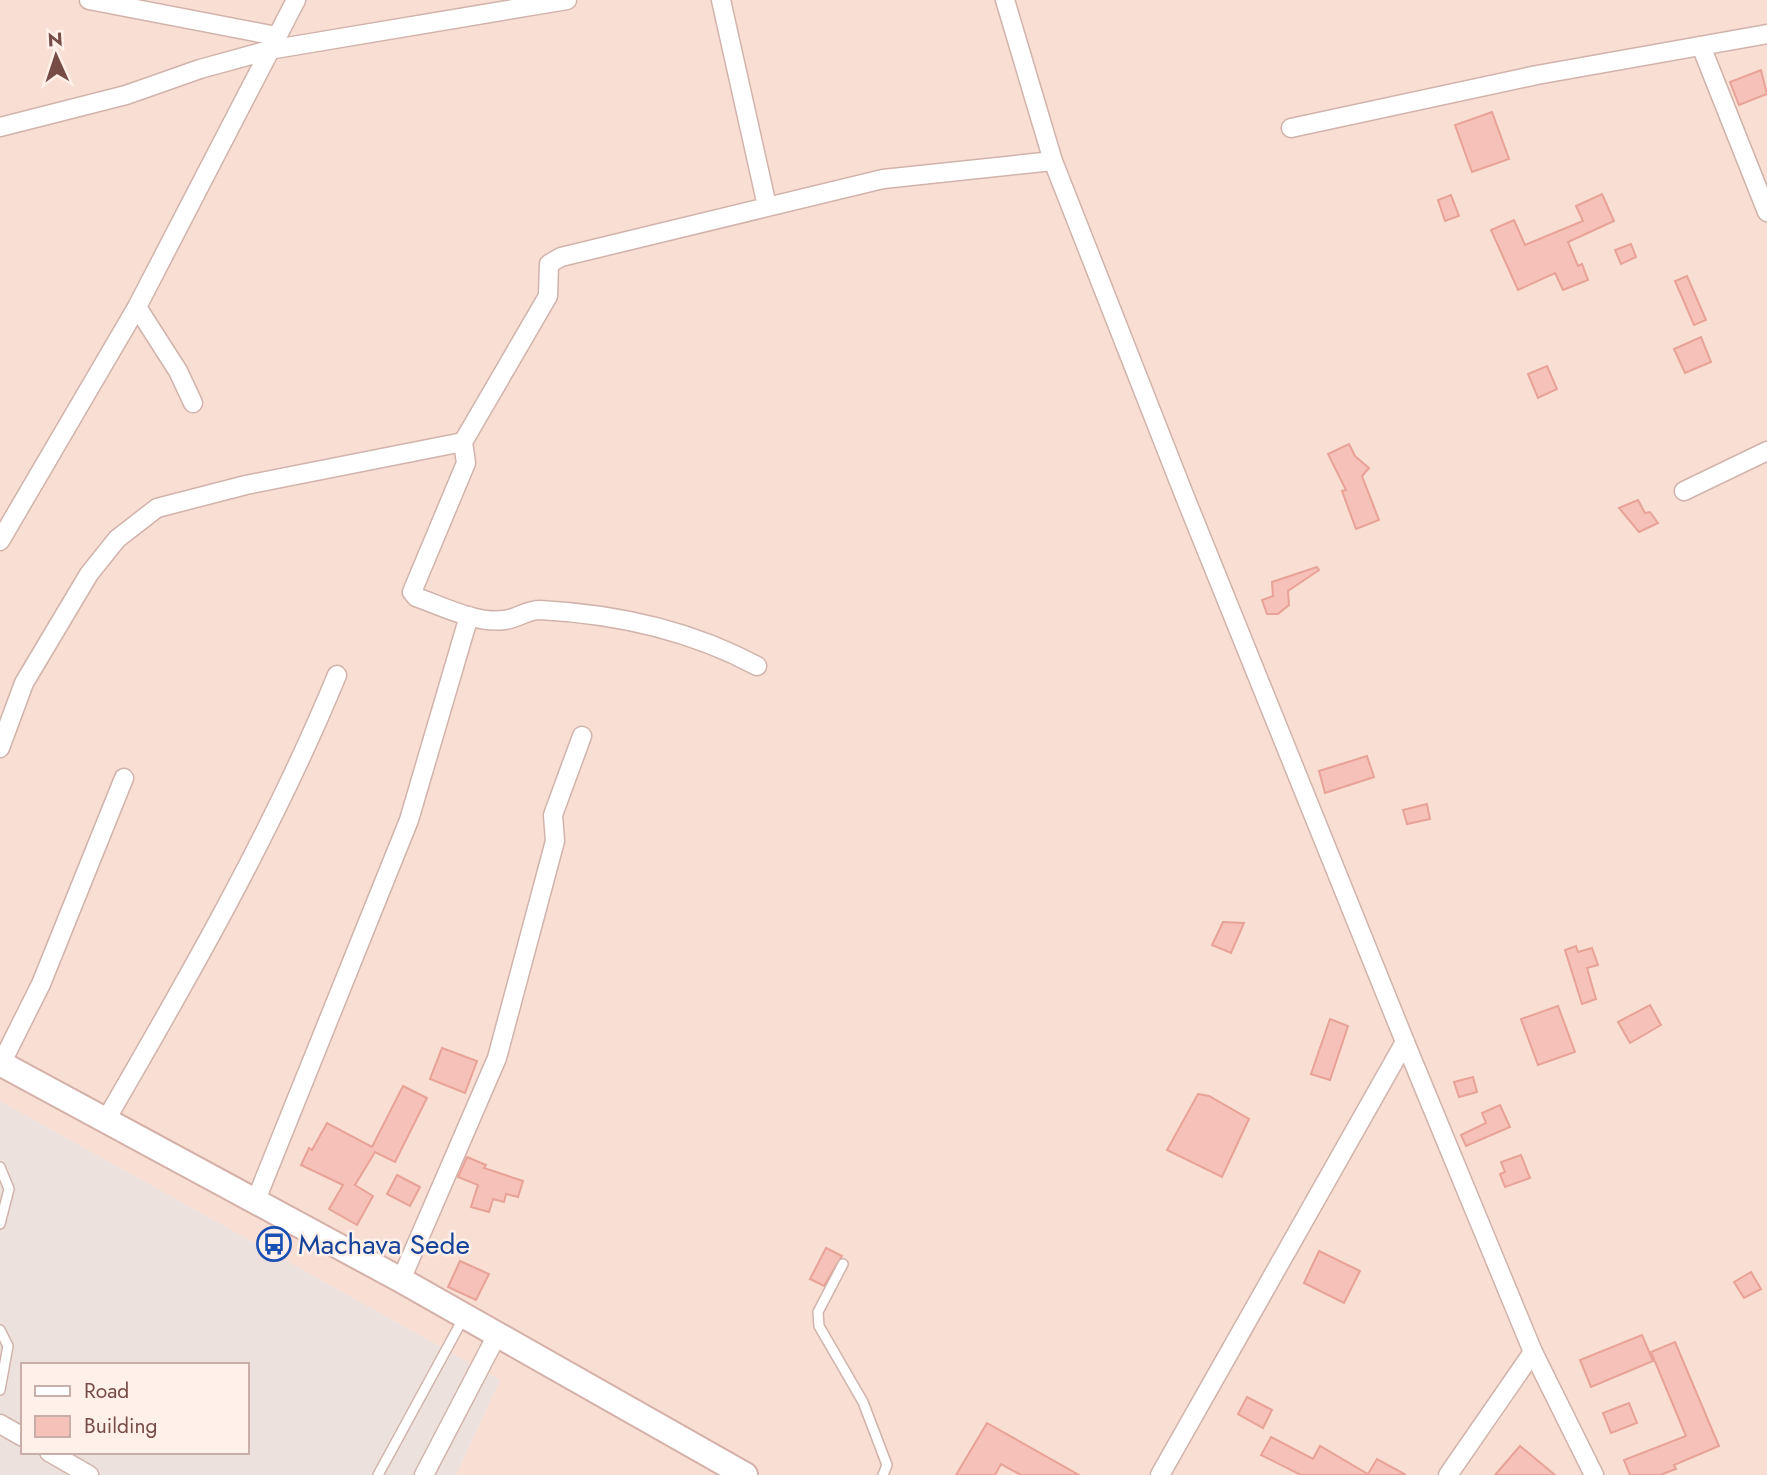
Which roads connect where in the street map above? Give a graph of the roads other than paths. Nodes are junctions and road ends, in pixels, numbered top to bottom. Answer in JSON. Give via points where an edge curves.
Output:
{"nodes":[{"id":1,"x":89,"y":0,"type":"edge"},
{"id":2,"x":296,"y":0,"type":"edge"},
{"id":3,"x":568,"y":0,"type":"edge"},
{"id":4,"x":721,"y":0,"type":"edge"},
{"id":5,"x":1006,"y":0,"type":"edge"},
{"id":6,"x":1767,"y":34,"type":"edge"},
{"id":7,"x":272,"y":43,"type":"junction"},
{"id":8,"x":1700,"y":46,"type":"junction"},
{"id":9,"x":0,"y":127,"type":"edge"},
{"id":10,"x":1291,"y":128,"type":"dead end"},
{"id":11,"x":1053,"y":161,"type":"junction"},
{"id":12,"x":767,"y":206,"type":"junction"},
{"id":13,"x":1767,"y":212,"type":"edge"},
{"id":14,"x":137,"y":307,"type":"junction"},
{"id":15,"x":192,"y":403,"type":"dead end"},
{"id":16,"x":463,"y":442,"type":"junction"},
{"id":17,"x":1767,"y":451,"type":"edge"},
{"id":18,"x":1684,"y":491,"type":"dead end"},
{"id":19,"x":0,"y":541,"type":"edge"},
{"id":20,"x":469,"y":616,"type":"junction"},
{"id":21,"x":757,"y":666,"type":"dead end"},
{"id":22,"x":337,"y":675,"type":"dead end"},
{"id":23,"x":582,"y":736,"type":"dead end"},
{"id":24,"x":0,"y":748,"type":"edge"},
{"id":25,"x":124,"y":778,"type":"dead end"},
{"id":26,"x":1405,"y":1042,"type":"junction"},
{"id":27,"x":0,"y":1063,"type":"edge"},
{"id":28,"x":107,"y":1118,"type":"junction"},
{"id":29,"x":0,"y":1167,"type":"edge"},
{"id":30,"x":256,"y":1200,"type":"junction"},
{"id":31,"x":0,"y":1224,"type":"edge"},
{"id":32,"x":843,"y":1264,"type":"dead end"},
{"id":33,"x":401,"y":1280,"type":"junction"},
{"id":34,"x":464,"y":1315,"type":"junction"},
{"id":35,"x":0,"y":1330,"type":"edge"},
{"id":36,"x":498,"y":1333,"type":"junction"},
{"id":37,"x":1533,"y":1352,"type":"junction"},
{"id":38,"x":0,"y":1390,"type":"edge"},
{"id":39,"x":0,"y":1424,"type":"edge"},
{"id":40,"x":21,"y":1436,"type":"edge"},
{"id":41,"x":52,"y":1454,"type":"edge"},
{"id":42,"x":732,"y":1472,"type":"edge"},
{"id":43,"x":89,"y":1475,"type":"edge"},
{"id":44,"x":378,"y":1475,"type":"edge"},
{"id":45,"x":424,"y":1475,"type":"edge"},
{"id":46,"x":883,"y":1475,"type":"edge"},
{"id":47,"x":1160,"y":1475,"type":"edge"},
{"id":48,"x":1448,"y":1475,"type":"edge"},
{"id":49,"x":1594,"y":1475,"type":"edge"}],
"edges":[{"from":1,"to":7,"type":"street"},
{"from":2,"to":7,"type":"street"},
{"from":3,"to":7,"type":"street"},
{"from":4,"to":12,"type":"street"},
{"from":5,"to":11,"type":"street"},
{"from":6,"to":8,"type":"street"},
{"from":7,"to":9,"type":"street","via":[[126,95]]},
{"from":7,"to":14,"type":"street"},
{"from":8,"to":10,"type":"street","via":[[1537,75]]},
{"from":8,"to":13,"type":"street"},
{"from":11,"to":12,"type":"street","via":[[883,179]]},
{"from":11,"to":26,"type":"street"},
{"from":12,"to":16,"type":"street","via":[[561,257],[550,264],[548,296]]},
{"from":14,"to":15,"type":"street","via":[[178,371]]},
{"from":14,"to":19,"type":"street"},
{"from":16,"to":20,"type":"street","via":[[466,463],[412,592]]},
{"from":16,"to":24,"type":"street","via":[[246,485],[157,508],[117,539],[89,575],[24,683]]},
{"from":17,"to":18,"type":"street"},
{"from":20,"to":21,"type":"street","via":[[503,621],[537,610],[621,619],[675,630]]},
{"from":20,"to":30,"type":"street","via":[[409,820]]},
{"from":22,"to":28,"type":"street","via":[[189,974]]},
{"from":23,"to":33,"type":"street","via":[[553,815],[555,841],[497,1058]]},
{"from":25,"to":27,"type":"street","via":[[41,984]]},
{"from":26,"to":37,"type":"street"},
{"from":26,"to":47,"type":"street"},
{"from":27,"to":28,"type":"main road"},
{"from":28,"to":30,"type":"main road"},
{"from":29,"to":31,"type":"lane","via":[[9,1189]]},
{"from":30,"to":33,"type":"main road"},
{"from":32,"to":46,"type":"lane","via":[[818,1312],[819,1326],[863,1402],[887,1465]]},
{"from":33,"to":34,"type":"main road"},
{"from":34,"to":36,"type":"main road"},
{"from":34,"to":44,"type":"lane"},
{"from":35,"to":38,"type":"lane","via":[[8,1346]]},
{"from":36,"to":42,"type":"main road"},
{"from":36,"to":45,"type":"street"},
{"from":37,"to":48,"type":"street"},
{"from":37,"to":49,"type":"street"},
{"from":39,"to":40,"type":"street"},
{"from":41,"to":43,"type":"street"}]}
